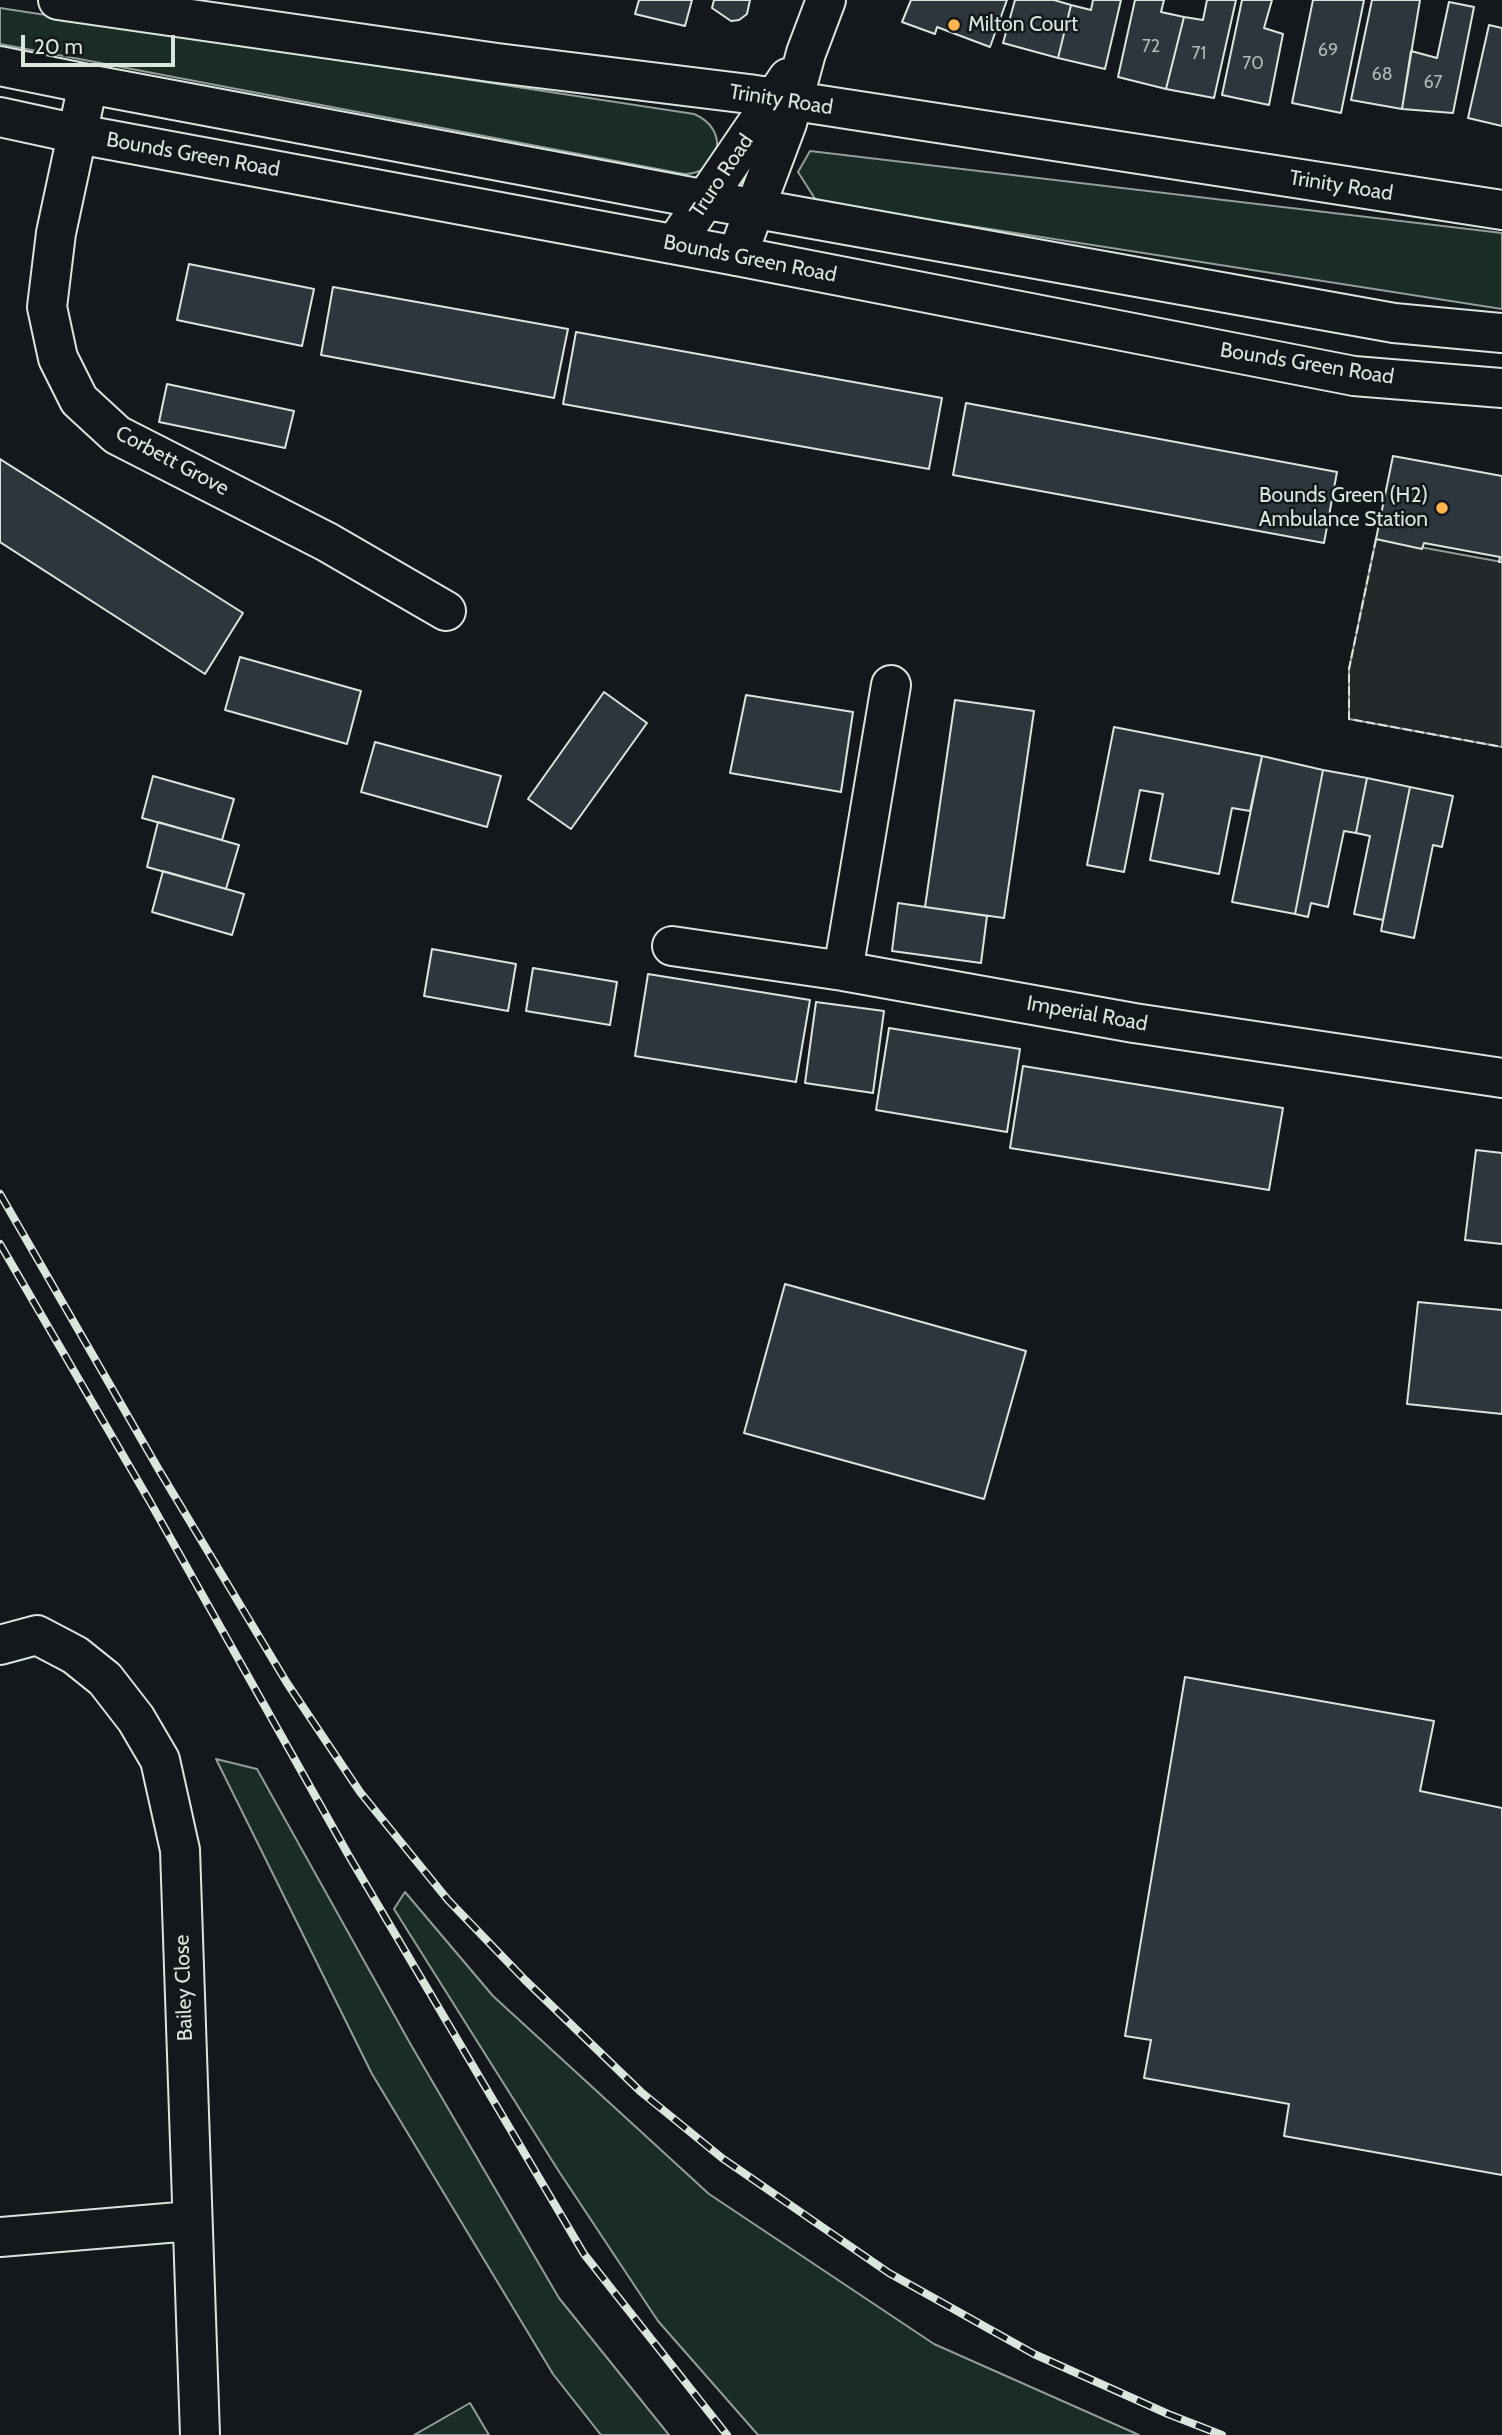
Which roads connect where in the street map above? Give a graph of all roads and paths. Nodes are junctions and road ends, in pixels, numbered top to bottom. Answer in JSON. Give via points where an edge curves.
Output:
{"nodes":[{"id":1,"x":58,"y":0,"type":"edge"},
{"id":2,"x":826,"y":0,"type":"edge"},
{"id":3,"x":0,"y":66,"type":"edge"},
{"id":4,"x":88,"y":84,"type":"junction"},
{"id":5,"x":774,"y":105,"type":"junction"},
{"id":6,"x":0,"y":117,"type":"edge"},
{"id":7,"x":78,"y":134,"type":"junction"},
{"id":8,"x":706,"y":200,"type":"junction"},
{"id":9,"x":755,"y":209,"type":"junction"},
{"id":10,"x":1502,"y":211,"type":"edge"},
{"id":11,"x":675,"y":244,"type":"junction"},
{"id":12,"x":737,"y":256,"type":"junction"},
{"id":13,"x":1502,"y":333,"type":"edge"},
{"id":14,"x":1502,"y":388,"type":"edge"},
{"id":15,"x":446,"y":611,"type":"dead end"},
{"id":16,"x":891,"y":685,"type":"dead end"},
{"id":17,"x":672,"y":946,"type":"dead end"},
{"id":18,"x":843,"y":971,"type":"junction"},
{"id":19,"x":1502,"y":1078,"type":"edge"},
{"id":20,"x":0,"y":1645,"type":"edge"},
{"id":21,"x":191,"y":2221,"type":"junction"},
{"id":22,"x":0,"y":2237,"type":"edge"},
{"id":23,"x":200,"y":2435,"type":"edge"}],
"edges":[{"from":1,"to":5,"type":"street","name":"Trinity Road"},
{"from":2,"to":5,"type":"street","name":"Truro Road","via":[[806,54]]},
{"from":3,"to":4,"type":"street"},
{"from":4,"to":7,"type":"street","name":"Corbett Grove"},
{"from":4,"to":8,"type":"street"},
{"from":5,"to":8,"type":"street","name":"Truro Road"},
{"from":5,"to":9,"type":"street","name":"Truro Road"},
{"from":5,"to":10,"type":"street","name":"Trinity Road"},
{"from":6,"to":7,"type":"street","name":"Bounds Green Road"},
{"from":7,"to":11,"type":"street","name":"Bounds Green Road"},
{"from":7,"to":15,"type":"street","name":"Corbett Grove","via":[[56,233],[47,307],[58,358],[79,400],[117,435],[327,542]]},
{"from":8,"to":9,"type":"street"},
{"from":8,"to":11,"type":"street","name":"Truro Road"},
{"from":9,"to":12,"type":"street","name":"Truro Road"},
{"from":9,"to":13,"type":"street","via":[[1394,323]]},
{"from":11,"to":12,"type":"street","name":"Bounds Green Road"},
{"from":12,"to":14,"type":"street","name":"Bounds Green Road","via":[[1354,376]]},
{"from":16,"to":18,"type":"street"},
{"from":17,"to":18,"type":"street","name":"Imperial Road"},
{"from":18,"to":19,"type":"street","name":"Imperial Road","via":[[1134,1023]]},
{"from":20,"to":21,"type":"street","name":"Bailey Close","via":[[37,1635],[75,1655],[105,1679],[160,1760],[180,1850]]},
{"from":21,"to":22,"type":"street"},
{"from":21,"to":23,"type":"street","name":"Bailey Close"}]}
